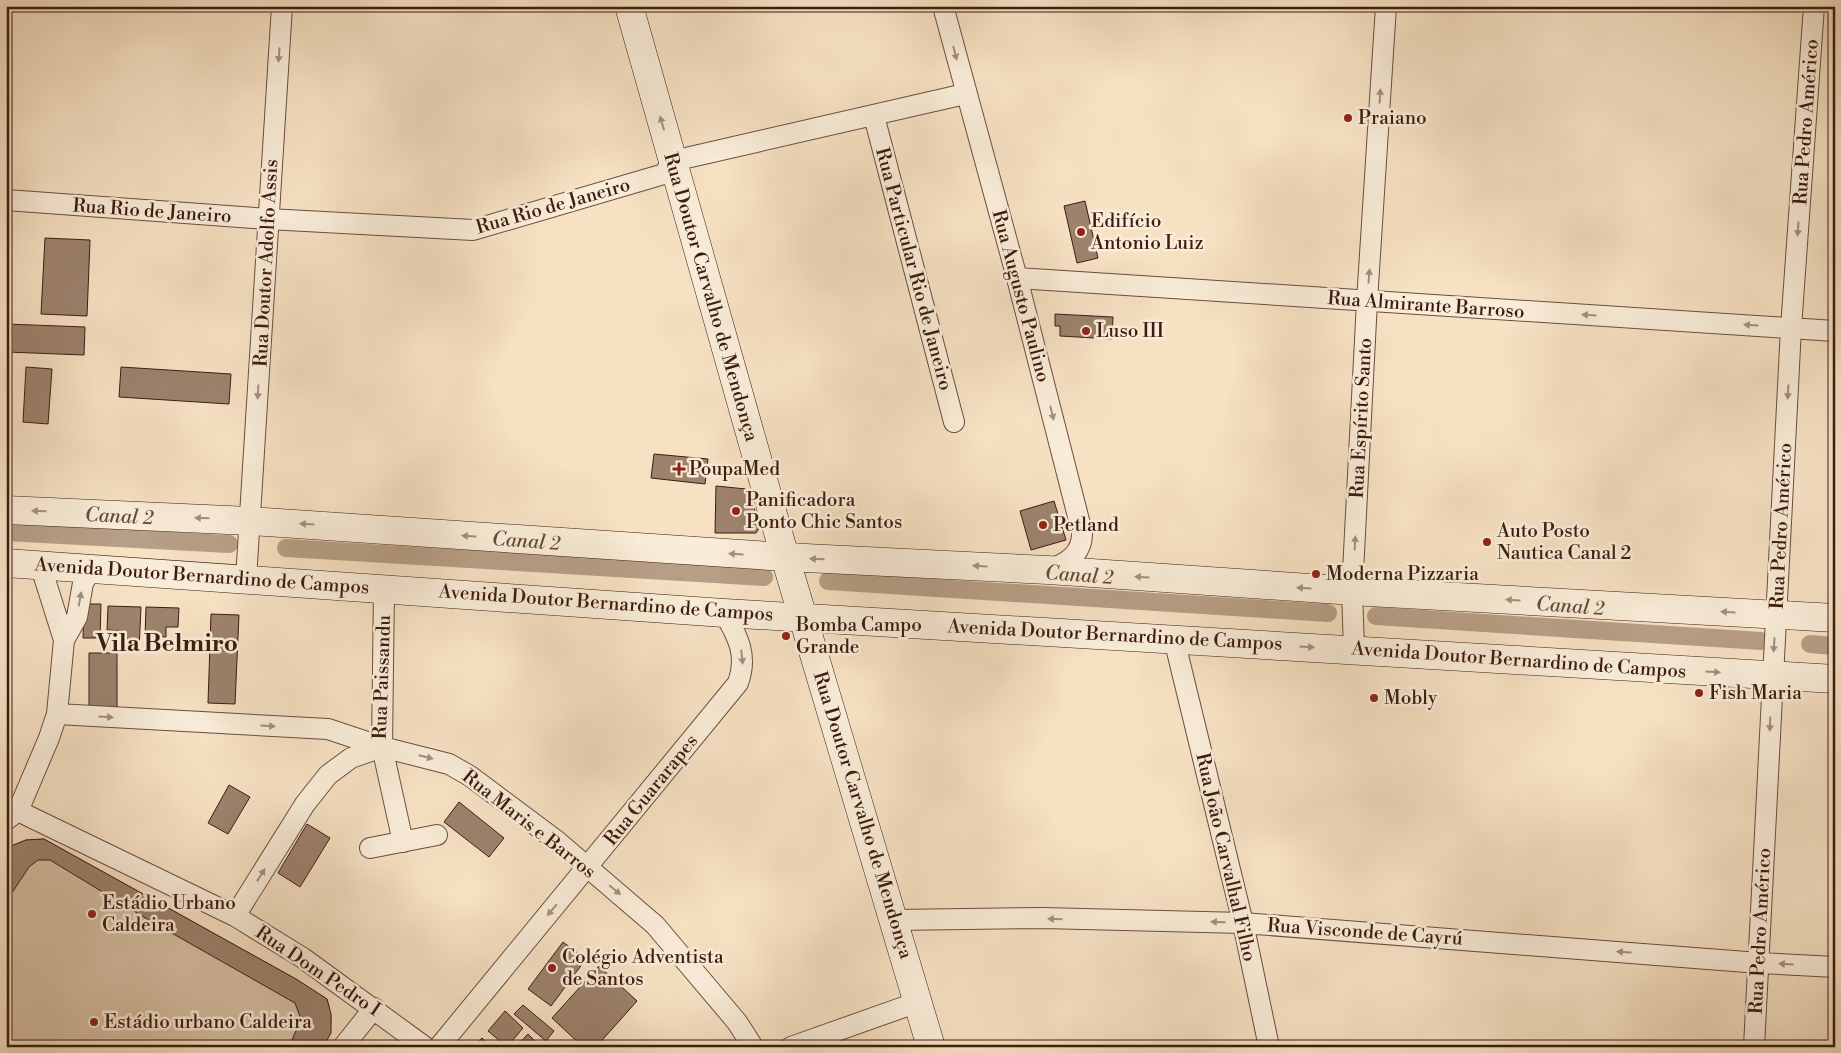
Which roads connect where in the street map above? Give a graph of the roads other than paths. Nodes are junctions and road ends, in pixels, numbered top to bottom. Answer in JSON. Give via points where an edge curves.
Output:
{"nodes":[{"id":1,"x":282,"y":6,"type":"edge"},
{"id":2,"x":629,"y":6,"type":"edge"},
{"id":3,"x":943,"y":6,"type":"edge"},
{"id":4,"x":1386,"y":6,"type":"edge"},
{"id":5,"x":1814,"y":6,"type":"edge"},
{"id":6,"x":965,"y":94,"type":"junction"},
{"id":7,"x":874,"y":116,"type":"junction"},
{"id":8,"x":673,"y":162,"type":"junction"},
{"id":9,"x":6,"y":200,"type":"edge"},
{"id":10,"x":268,"y":219,"type":"junction"},
{"id":11,"x":1018,"y":278,"type":"junction"},
{"id":12,"x":1367,"y":301,"type":"junction"},
{"id":13,"x":1791,"y":328,"type":"junction"},
{"id":14,"x":1835,"y":331,"type":"edge"},
{"id":15,"x":954,"y":422,"type":"dead end"},
{"id":16,"x":6,"y":510,"type":"edge"},
{"id":17,"x":250,"y":521,"type":"junction"},
{"id":18,"x":785,"y":558,"type":"junction"},
{"id":19,"x":6,"y":563,"type":"edge"},
{"id":20,"x":40,"y":564,"type":"junction"},
{"id":21,"x":105,"y":569,"type":"junction"},
{"id":22,"x":1048,"y":570,"type":"junction"},
{"id":23,"x":246,"y":579,"type":"junction"},
{"id":24,"x":384,"y":588,"type":"junction"},
{"id":25,"x":1352,"y":591,"type":"junction"},
{"id":26,"x":724,"y":613,"type":"junction"},
{"id":27,"x":1776,"y":614,"type":"junction"},
{"id":28,"x":804,"y":617,"type":"junction"},
{"id":29,"x":1835,"y":618,"type":"edge"},
{"id":30,"x":1174,"y":639,"type":"junction"},
{"id":31,"x":64,"y":640,"type":"junction"},
{"id":32,"x":1354,"y":650,"type":"junction"},
{"id":33,"x":1772,"y":675,"type":"junction"},
{"id":34,"x":1835,"y":679,"type":"edge"},
{"id":35,"x":57,"y":714,"type":"junction"},
{"id":36,"x":382,"y":747,"type":"junction"},
{"id":37,"x":12,"y":816,"type":"edge"},
{"id":38,"x":437,"y":835,"type":"dead end"},
{"id":39,"x":403,"y":842,"type":"junction"},
{"id":40,"x":370,"y":848,"type":"dead end"},
{"id":41,"x":587,"y":868,"type":"junction"},
{"id":42,"x":236,"y":916,"type":"junction"},
{"id":43,"x":894,"y":920,"type":"junction"},
{"id":44,"x":1243,"y":923,"type":"junction"},
{"id":45,"x":1759,"y":963,"type":"junction"},
{"id":46,"x":1835,"y":967,"type":"edge"},
{"id":47,"x":918,"y":1002,"type":"junction"},
{"id":48,"x":374,"y":1008,"type":"junction"},
{"id":49,"x":343,"y":1047,"type":"edge"},
{"id":50,"x":425,"y":1047,"type":"edge"},
{"id":51,"x":439,"y":1047,"type":"edge"},
{"id":52,"x":753,"y":1047,"type":"edge"},
{"id":53,"x":791,"y":1047,"type":"edge"},
{"id":54,"x":931,"y":1047,"type":"edge"},
{"id":55,"x":1269,"y":1047,"type":"edge"},
{"id":56,"x":1754,"y":1047,"type":"edge"}],
"edges":[{"from":1,"to":10,"type":"street","name":"Rua Doutor Adolfo Assis","one_way":true},
{"from":8,"to":2,"type":"main road","name":"Rua Doutor Carvalho de Mendonça","one_way":true},
{"from":3,"to":6,"type":"street","name":"Rua Augusto Paulino","one_way":true},
{"from":12,"to":4,"type":"street","name":"Rua Espírito Santo","one_way":true},
{"from":5,"to":13,"type":"street","name":"Rua Pedro Américo","one_way":true},
{"from":6,"to":7,"type":"street","name":"Rua Rio de Janeiro"},
{"from":6,"to":11,"type":"street","name":"Rua Augusto Paulino"},
{"from":7,"to":8,"type":"street","name":"Rua Rio de Janeiro"},
{"from":7,"to":15,"type":"street","name":"Rua Particular Rio de Janeiro"},
{"from":8,"to":10,"type":"street","name":"Rua Rio de Janeiro","via":[[664,174],[473,230]]},
{"from":8,"to":18,"type":"main road","name":"Rua Doutor Carvalho de Mendonça"},
{"from":9,"to":10,"type":"street","name":"Rua Rio de Janeiro"},
{"from":10,"to":17,"type":"street","name":"Rua Doutor Adolfo Assis","one_way":true},
{"from":11,"to":12,"type":"street","name":"Rua Almirante Barroso"},
{"from":11,"to":22,"type":"street","name":"Rua Augusto Paulino","one_way":true,"via":[[1082,532],[1080,546],[1072,558]]},
{"from":13,"to":12,"type":"street","name":"Rua Almirante Barroso","one_way":true},
{"from":25,"to":12,"type":"street","name":"Rua Espírito Santo","one_way":true},
{"from":13,"to":14,"type":"street","name":"Rua Almirante Barroso"},
{"from":13,"to":27,"type":"street","name":"Rua Pedro Américo","one_way":true},
{"from":17,"to":16,"type":"main road","one_way":true},
{"from":18,"to":17,"type":"main road","one_way":true},
{"from":17,"to":23,"type":"street","name":"Rua Doutor Adolfo Assis"},
{"from":22,"to":18,"type":"main road","one_way":true},
{"from":18,"to":28,"type":"main road","name":"Rua Doutor Carvalho de Mendonça"},
{"from":19,"to":20,"type":"main road","name":"Avenida Doutor Bernardino de Campos"},
{"from":20,"to":21,"type":"main road","name":"Avenida Doutor Bernardino de Campos"},
{"from":20,"to":31,"type":"street"},
{"from":21,"to":23,"type":"main road","name":"Avenida Doutor Bernardino de Campos"},
{"from":31,"to":21,"type":"street","one_way":true,"via":[[77,617],[83,583],[88,575]]},
{"from":25,"to":22,"type":"main road","one_way":true},
{"from":23,"to":24,"type":"main road","name":"Avenida Doutor Bernardino de Campos"},
{"from":24,"to":26,"type":"main road","name":"Avenida Doutor Bernardino de Campos"},
{"from":24,"to":36,"type":"street","name":"Rua Paissandu"},
{"from":27,"to":25,"type":"main road","one_way":true},
{"from":25,"to":32,"type":"street","name":"Rua Espírito Santo"},
{"from":26,"to":28,"type":"main road","name":"Avenida Doutor Bernardino de Campos"},
{"from":26,"to":41,"type":"street","name":"Rua Guararapes","one_way":true,"via":[[740,642],[743,659],[738,683]]},
{"from":27,"to":29,"type":"main road"},
{"from":27,"to":33,"type":"street","name":"Rua Pedro Américo","one_way":true},
{"from":28,"to":30,"type":"main road","name":"Avenida Doutor Bernardino de Campos"},
{"from":28,"to":43,"type":"main road","name":"Rua Doutor Carvalho de Mendonça"},
{"from":30,"to":32,"type":"main road","name":"Avenida Doutor Bernardino de Campos","one_way":true},
{"from":30,"to":44,"type":"street","name":"Rua João Carvalhal Filho"},
{"from":31,"to":35,"type":"street"},
{"from":32,"to":33,"type":"main road","name":"Avenida Doutor Bernardino de Campos","one_way":true},
{"from":33,"to":34,"type":"main road","name":"Avenida Doutor Bernardino de Campos"},
{"from":33,"to":45,"type":"street","name":"Rua Pedro Américo","one_way":true},
{"from":35,"to":36,"type":"street","name":"Rua Maris e Barros","one_way":true,"via":[[328,729]]},
{"from":35,"to":37,"type":"street"},
{"from":36,"to":39,"type":"street"},
{"from":36,"to":41,"type":"street","name":"Rua Maris e Barros","one_way":true,"via":[[449,764],[470,776]]},
{"from":42,"to":36,"type":"street","name":"Rua Paissandu","one_way":true,"via":[[305,804],[328,775],[351,758]]},
{"from":37,"to":42,"type":"street","name":"Rua Dom Pedro I"},
{"from":38,"to":39,"type":"street"},
{"from":39,"to":40,"type":"street"},
{"from":41,"to":51,"type":"street","name":"Rua Guararapes","one_way":true},
{"from":41,"to":52,"type":"street","name":"Rua Maris e Barros","one_way":true,"via":[[655,924]]},
{"from":42,"to":48,"type":"street","name":"Rua Dom Pedro I"},
{"from":44,"to":43,"type":"street","name":"Rua Visconde de Cayrú","one_way":true,"via":[[1043,918]]},
{"from":43,"to":47,"type":"main road","name":"Rua Doutor Carvalho de Mendonça"},
{"from":45,"to":44,"type":"street","name":"Rua Visconde de Cayrú","one_way":true},
{"from":44,"to":55,"type":"street","name":"Rua João Carvalhal Filho"},
{"from":46,"to":45,"type":"street","name":"Rua Visconde de Cayrú","one_way":true},
{"from":45,"to":56,"type":"street","name":"Rua Pedro Américo"},
{"from":47,"to":53,"type":"street"},
{"from":47,"to":54,"type":"main road","name":"Rua Doutor Carvalho de Mendonça"},
{"from":48,"to":49,"type":"street"},
{"from":48,"to":50,"type":"street","name":"Rua Dom Pedro I"}]}
